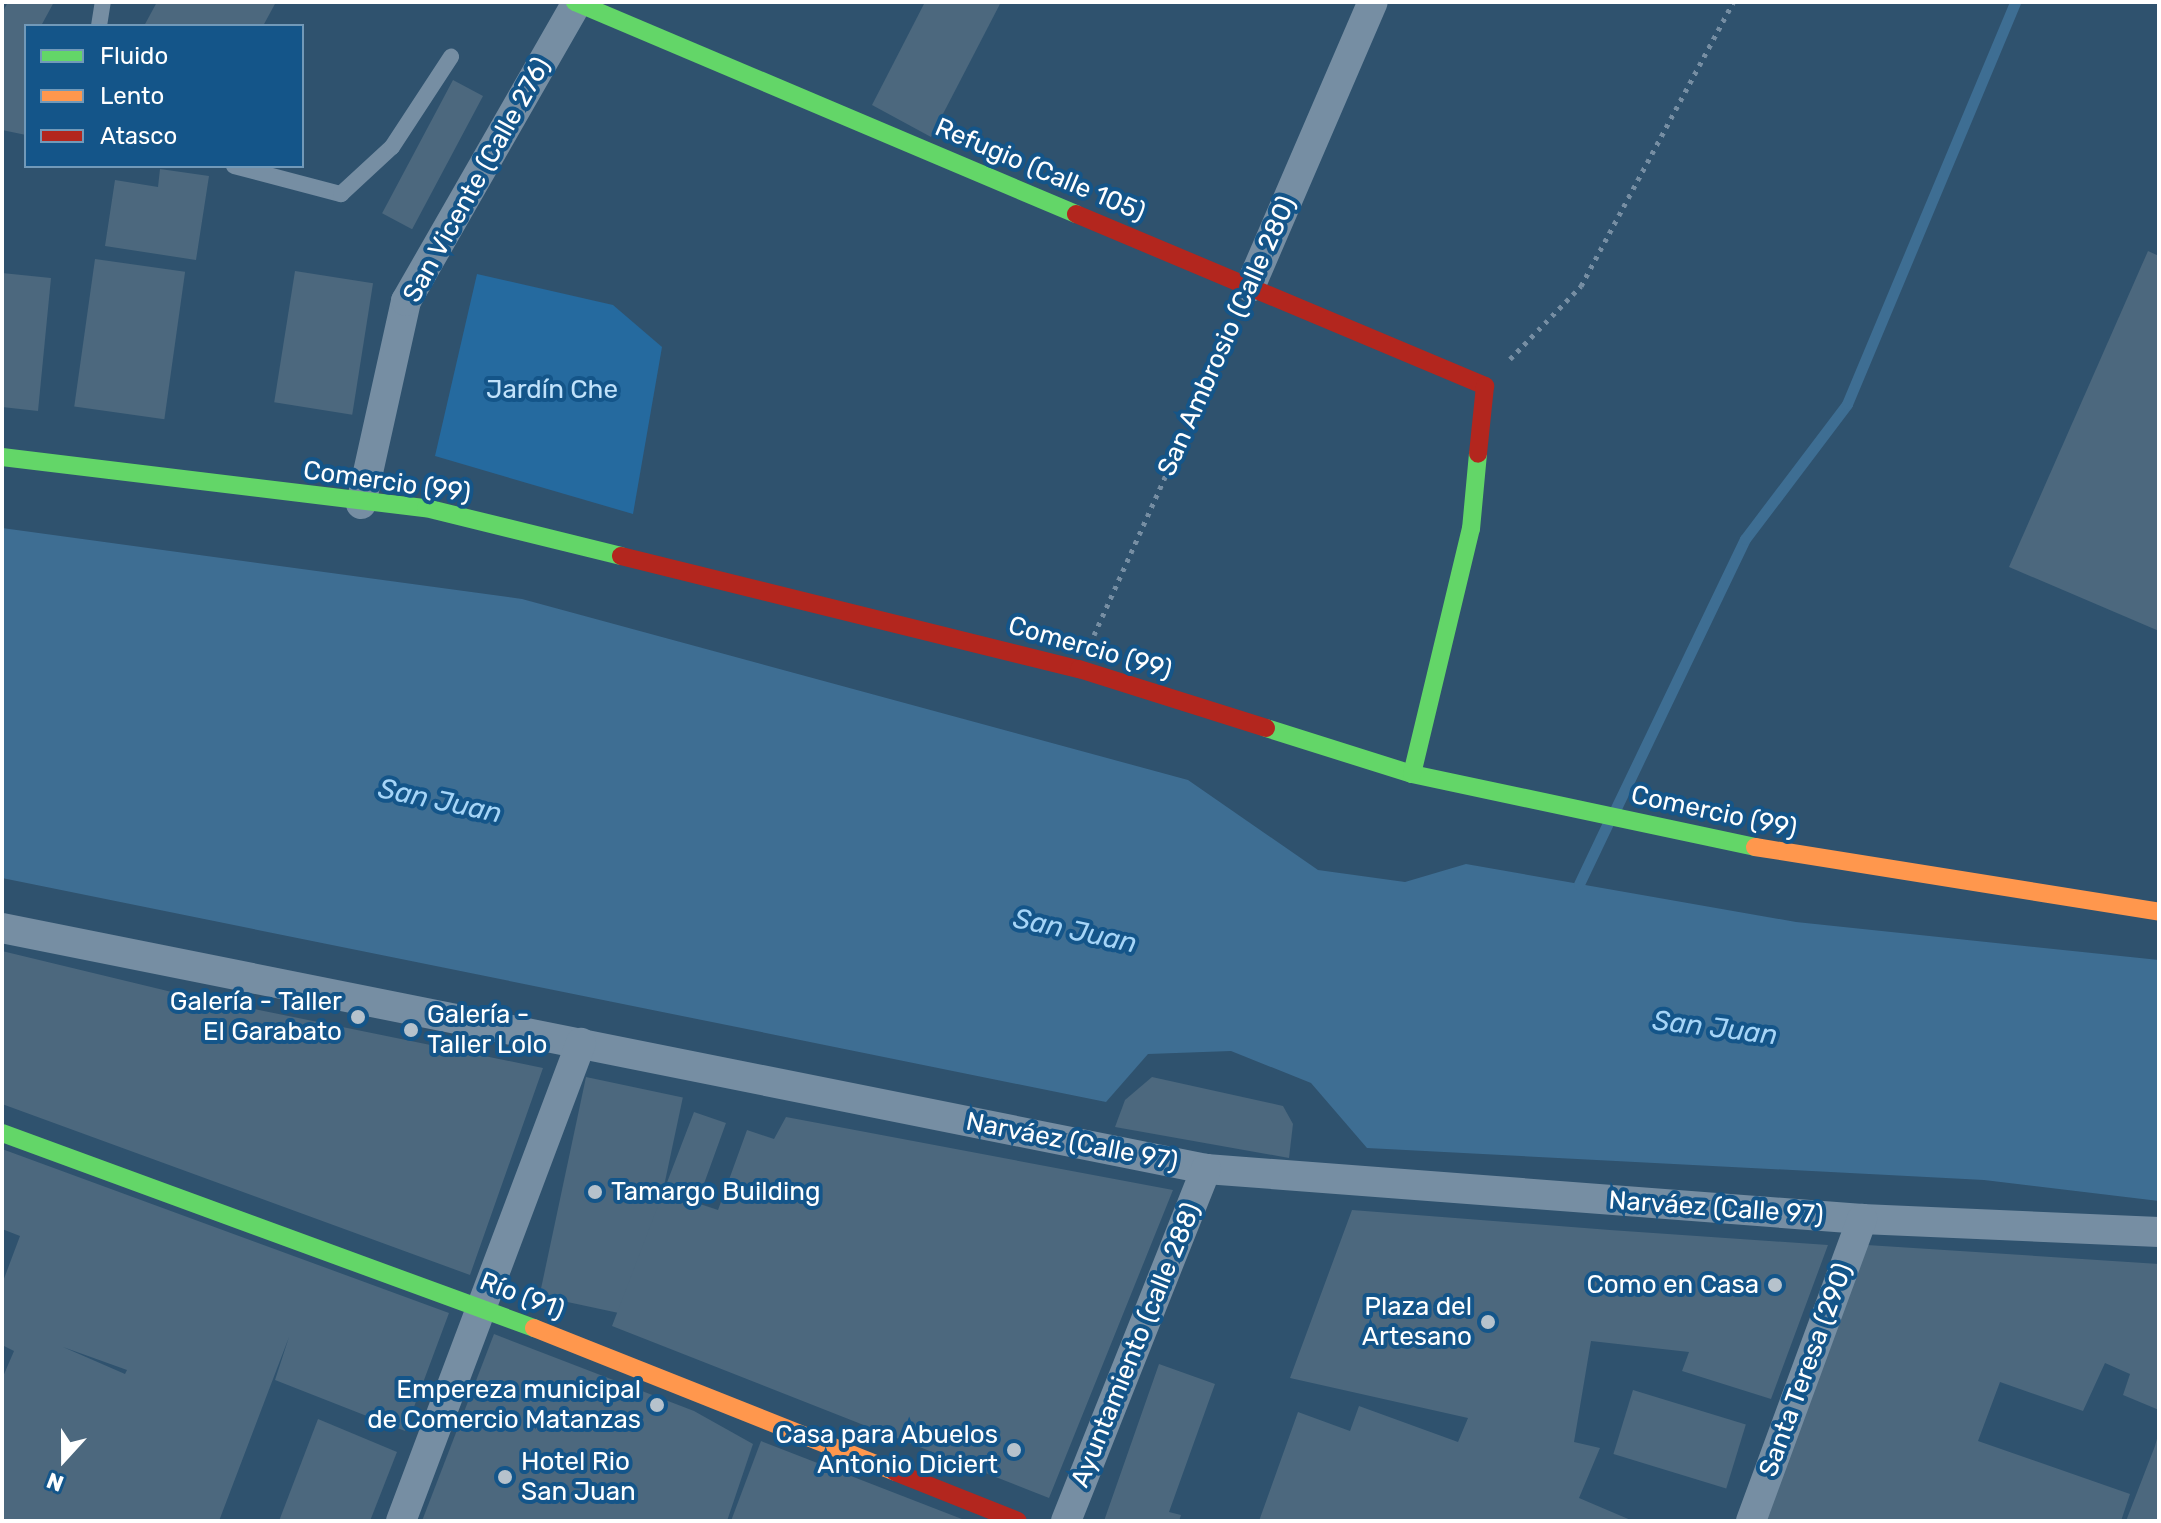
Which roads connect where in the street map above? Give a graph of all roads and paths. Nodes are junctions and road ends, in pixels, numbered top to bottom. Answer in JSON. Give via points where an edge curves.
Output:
{"nodes":[{"id":1,"x":103,"y":2,"type":"edge"},
{"id":2,"x":576,"y":2,"type":"edge"},
{"id":3,"x":1373,"y":2,"type":"edge"},
{"id":4,"x":1733,"y":2,"type":"edge"},
{"id":5,"x":99,"y":24,"type":"edge"},
{"id":6,"x":451,"y":57,"type":"dead end"},
{"id":7,"x":242,"y":168,"type":"edge"},
{"id":8,"x":1250,"y":287,"type":"junction"},
{"id":9,"x":1485,"y":386,"type":"junction"},
{"id":10,"x":2,"y":457,"type":"edge"},
{"id":11,"x":361,"y":504,"type":"junction"},
{"id":12,"x":1079,"y":669,"type":"junction"},
{"id":13,"x":1412,"y":774,"type":"junction"},
{"id":14,"x":2159,"y":912,"type":"edge"},
{"id":15,"x":2,"y":928,"type":"edge"},
{"id":16,"x":581,"y":1043,"type":"junction"},
{"id":17,"x":2,"y":1133,"type":"edge"},
{"id":18,"x":1206,"y":1169,"type":"junction"},
{"id":19,"x":1862,"y":1219,"type":"junction"},
{"id":20,"x":2159,"y":1232,"type":"edge"},
{"id":21,"x":480,"y":1307,"type":"junction"},
{"id":22,"x":401,"y":1521,"type":"edge"},
{"id":23,"x":1018,"y":1521,"type":"edge"},
{"id":24,"x":1066,"y":1521,"type":"edge"},
{"id":25,"x":1751,"y":1521,"type":"edge"}],
"edges":[{"from":1,"to":5,"type":"lane"},
{"from":2,"to":8,"type":"street","name":"Refugio (Calle 105)"},
{"from":2,"to":11,"type":"street","name":"San Vicente (Calle 276)","via":[[406,301]]},
{"from":3,"to":8,"type":"street","name":"San Ambrosio (Calle 280)"},
{"from":4,"to":9,"type":"path","via":[[1581,286]]},
{"from":6,"to":7,"type":"lane","via":[[392,147],[341,194]]},
{"from":8,"to":9,"type":"street","name":"Refugio (Calle 105)"},
{"from":8,"to":12,"type":"path","name":"San Ambrosio (Calle 280)"},
{"from":9,"to":13,"type":"street","via":[[1471,529]]},
{"from":10,"to":11,"type":"street","name":"Comercio (99)"},
{"from":11,"to":12,"type":"street","name":"Comercio (99)","via":[[426,508]]},
{"from":12,"to":13,"type":"street","name":"Comercio (99)"},
{"from":13,"to":14,"type":"street","name":"Comercio (99)","via":[[1818,860]]},
{"from":15,"to":16,"type":"street","name":"Narváez (Calle 97)"},
{"from":16,"to":18,"type":"street","name":"Narváez (Calle 97)"},
{"from":16,"to":21,"type":"street"},
{"from":17,"to":21,"type":"street","name":"Río (91)"},
{"from":18,"to":19,"type":"street","name":"Narváez (Calle 97)"},
{"from":18,"to":24,"type":"street","name":"Ayuntamiento (calle 288)"},
{"from":19,"to":20,"type":"street","name":"Narváez (Calle 97)"},
{"from":19,"to":25,"type":"street","name":"Santa Teresa (290)"},
{"from":21,"to":22,"type":"street"},
{"from":21,"to":23,"type":"street","name":"Río (91)"}]}
